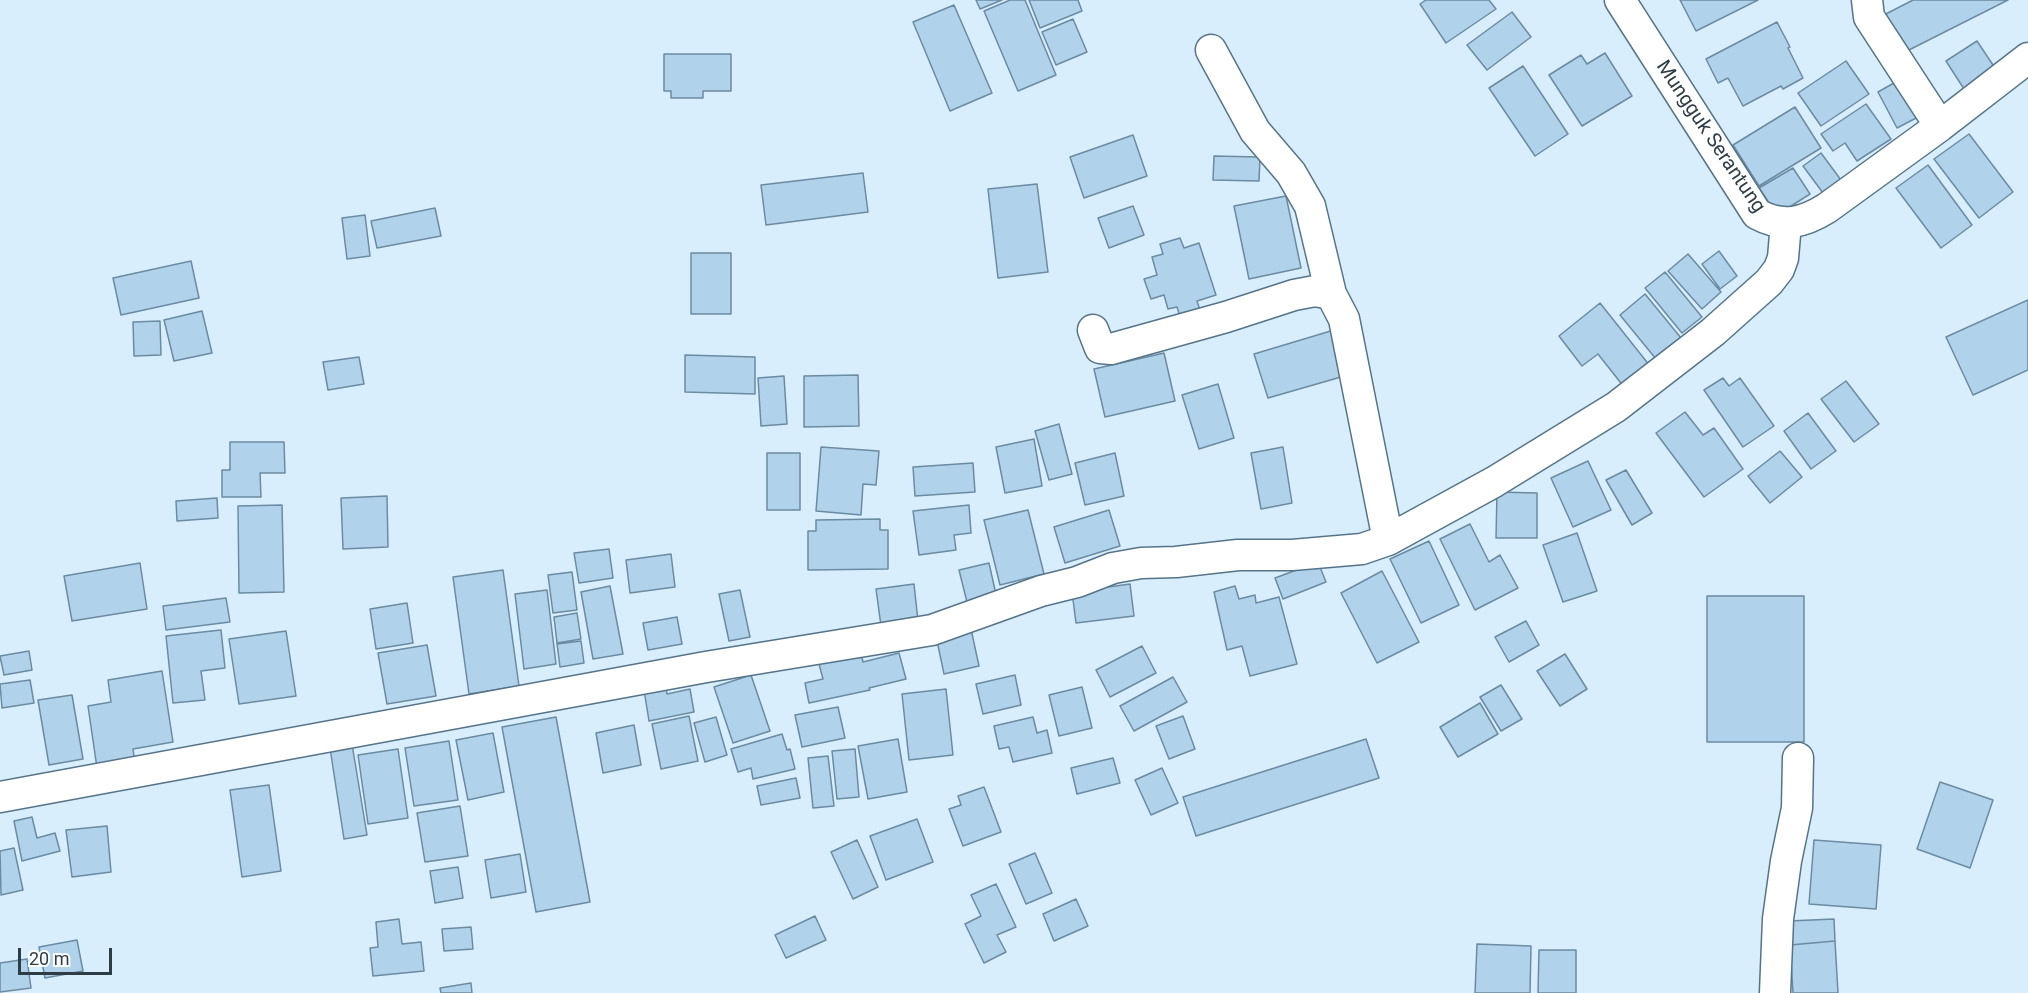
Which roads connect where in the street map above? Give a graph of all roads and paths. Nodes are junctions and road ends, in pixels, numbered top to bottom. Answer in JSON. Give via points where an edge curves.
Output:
{"nodes":[{"id":1,"x":1620,"y":0,"type":"edge"},
{"id":2,"x":1867,"y":0,"type":"edge"},
{"id":3,"x":1211,"y":50,"type":"dead end"},
{"id":4,"x":2028,"y":58,"type":"edge"},
{"id":5,"x":1940,"y":126,"type":"junction"},
{"id":6,"x":1786,"y":223,"type":"junction"},
{"id":7,"x":1331,"y":294,"type":"junction"},
{"id":8,"x":1093,"y":330,"type":"dead end"},
{"id":9,"x":1388,"y":540,"type":"junction"},
{"id":10,"x":1798,"y":758,"type":"dead end"},
{"id":11,"x":0,"y":797,"type":"edge"},
{"id":12,"x":1775,"y":993,"type":"edge"}],
"edges":[{"from":1,"to":6,"type":"street","name":"Mungguk Serantung","via":[[1757,214],[1770,222]]},
{"from":2,"to":5,"type":"street","via":[[1869,17]]},
{"from":3,"to":7,"type":"street","via":[[1255,131],[1291,173],[1310,206]]},
{"from":4,"to":5,"type":"street","name":"Mungguk Serantung"},
{"from":5,"to":6,"type":"street","name":"Mungguk Serantung","via":[[1827,208],[1812,217]]},
{"from":6,"to":9,"type":"street","via":[[1779,269],[1713,332],[1616,407],[1494,482]]},
{"from":7,"to":8,"type":"street","via":[[1315,291],[1294,295],[1111,349],[1100,348]]},
{"from":7,"to":9,"type":"street","via":[[1344,319]]},
{"from":9,"to":11,"type":"street","via":[[1362,549],[1238,555],[1113,568],[932,630],[706,666]]},
{"from":10,"to":12,"type":"street","via":[[1797,808],[1778,919]]}]}
